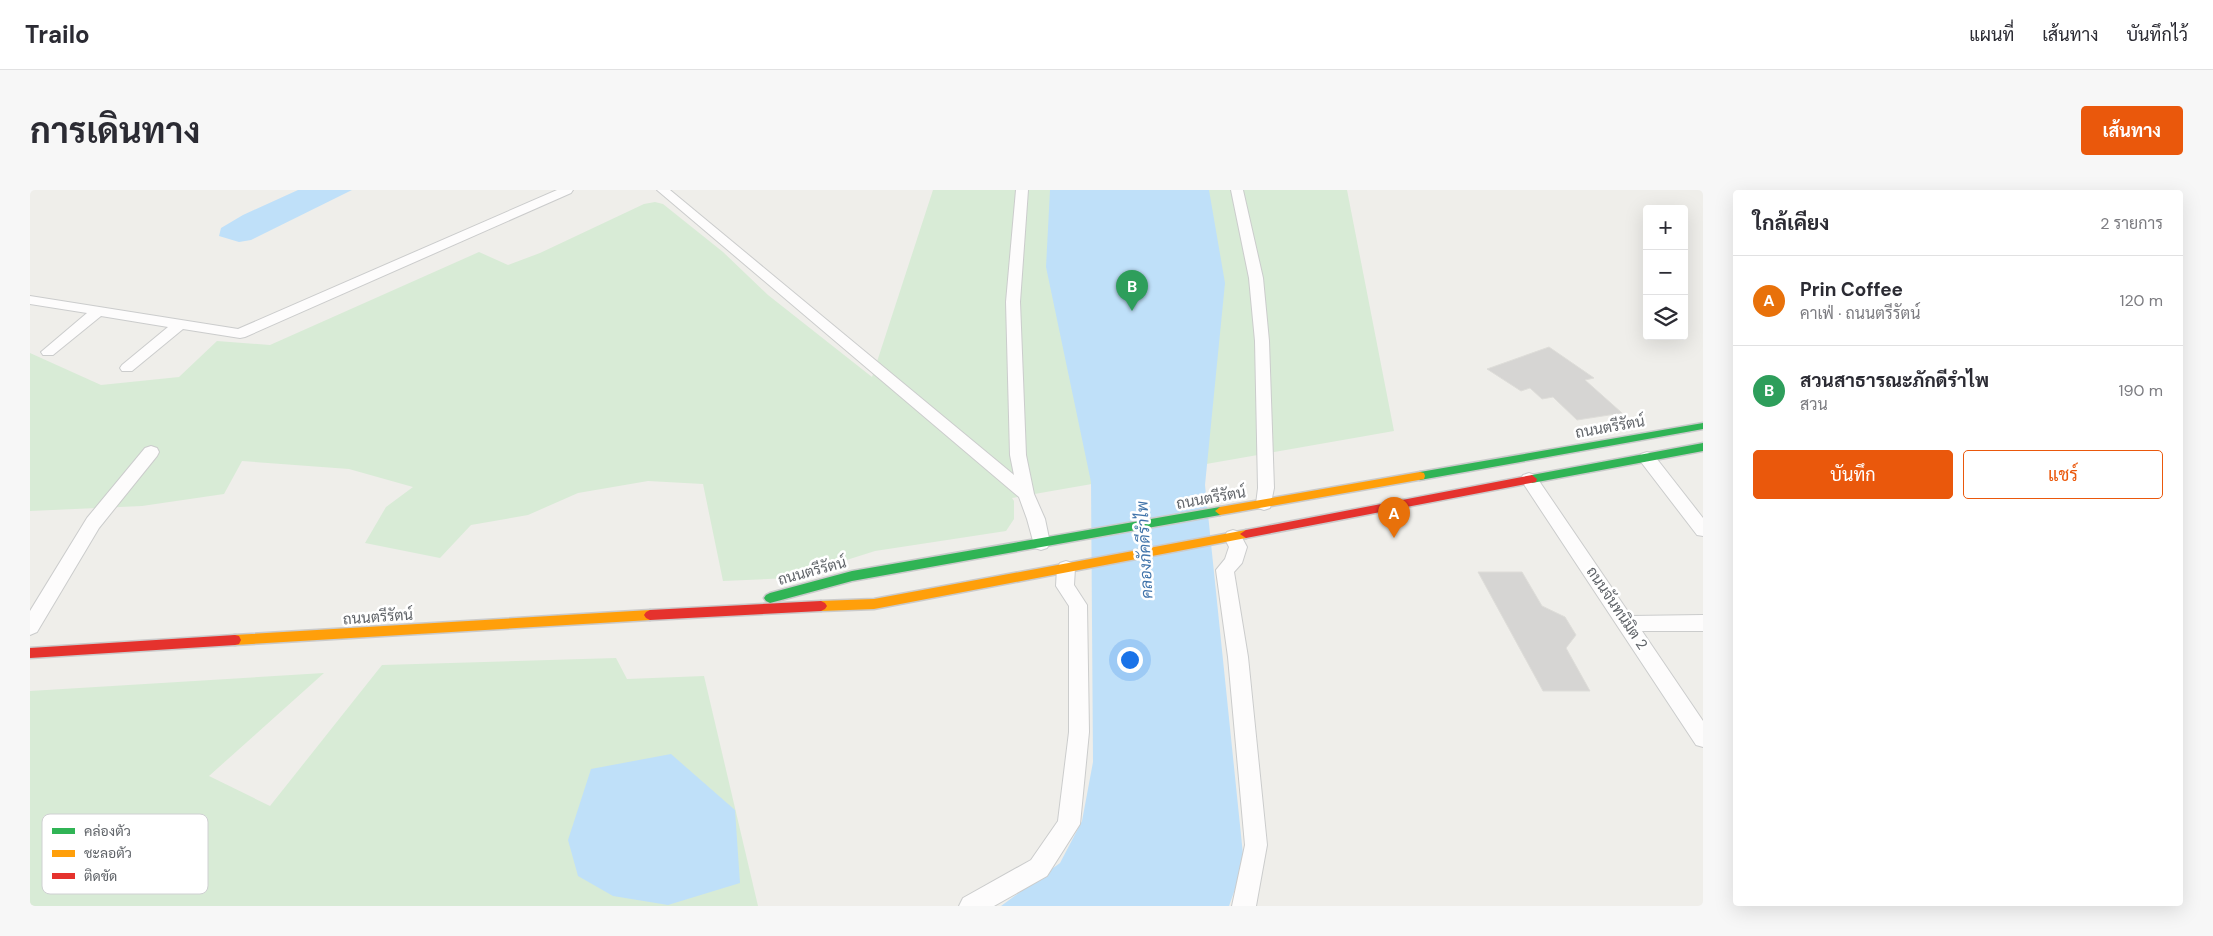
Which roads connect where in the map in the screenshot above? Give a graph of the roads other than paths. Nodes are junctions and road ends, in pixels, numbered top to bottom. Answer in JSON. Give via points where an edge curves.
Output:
{"nodes":[{"id":1,"x":567,"y":190,"type":"edge"},
{"id":2,"x":663,"y":190,"type":"edge"},
{"id":3,"x":1022,"y":190,"type":"edge"},
{"id":4,"x":1237,"y":190,"type":"edge"},
{"id":5,"x":30,"y":300,"type":"edge"},
{"id":6,"x":98,"y":311,"type":"junction"},
{"id":7,"x":180,"y":324,"type":"junction"},
{"id":8,"x":48,"y":352,"type":"dead end"},
{"id":9,"x":127,"y":368,"type":"dead end"},
{"id":10,"x":1703,"y":426,"type":"edge"},
{"id":11,"x":1703,"y":447,"type":"edge"},
{"id":12,"x":151,"y":452,"type":"dead end"},
{"id":13,"x":1647,"y":458,"type":"junction"},
{"id":14,"x":1530,"y":479,"type":"junction"},
{"id":15,"x":1026,"y":494,"type":"junction"},
{"id":16,"x":1264,"y":504,"type":"junction"},
{"id":17,"x":1703,"y":530,"type":"edge"},
{"id":18,"x":1233,"y":536,"type":"junction"},
{"id":19,"x":1041,"y":543,"type":"junction"},
{"id":20,"x":1066,"y":568,"type":"junction"},
{"id":21,"x":727,"y":610,"type":"junction"},
{"id":22,"x":1703,"y":622,"type":"edge"},
{"id":23,"x":1627,"y":624,"type":"junction"},
{"id":24,"x":30,"y":627,"type":"edge"},
{"id":25,"x":30,"y":654,"type":"edge"},
{"id":26,"x":1703,"y":738,"type":"edge"},
{"id":27,"x":971,"y":906,"type":"edge"},
{"id":28,"x":1244,"y":906,"type":"edge"}],
"edges":[{"from":1,"to":7,"type":"street","via":[[240,334]]},
{"from":2,"to":15,"type":"street"},
{"from":3,"to":15,"type":"street","via":[[1013,302],[1018,455]]},
{"from":4,"to":16,"type":"street","via":[[1256,278],[1262,340]]},
{"from":5,"to":6,"type":"street"},
{"from":6,"to":7,"type":"street"},
{"from":6,"to":8,"type":"street"},
{"from":7,"to":9,"type":"street"},
{"from":10,"to":16,"type":"main road","name":"ถนนตรีรัตน์"},
{"from":11,"to":13,"type":"main road","name":"ถนนตรีรัตน์"},
{"from":12,"to":24,"type":"street","via":[[93,523]]},
{"from":13,"to":14,"type":"main road","name":"ถนนตรีรัตน์"},
{"from":13,"to":17,"type":"street"},
{"from":14,"to":18,"type":"main road","name":"ถนนตรีรัตน์"},
{"from":14,"to":23,"type":"street","name":"ถนนจันทนิมิต 2"},
{"from":15,"to":19,"type":"street"},
{"from":16,"to":19,"type":"main road","name":"ถนนตรีรัตน์"},
{"from":18,"to":20,"type":"main road","name":"ถนนตรีรัตน์"},
{"from":18,"to":28,"type":"street","via":[[1238,547],[1233,563],[1226,570],[1226,577],[1238,657],[1256,845]]},
{"from":19,"to":21,"type":"main road","name":"ถนนตรีรัตน์","via":[[852,576]]},
{"from":20,"to":21,"type":"main road","name":"ถนนตรีรัตน์","via":[[874,604]]},
{"from":20,"to":27,"type":"street","via":[[1065,586],[1078,605],[1079,732],[1069,824],[1039,868]]},
{"from":21,"to":25,"type":"main road","name":"ถนนตรีรัตน์"},
{"from":22,"to":23,"type":"street"},
{"from":23,"to":26,"type":"street","name":"ถนนจันทนิมิต 2"}]}
